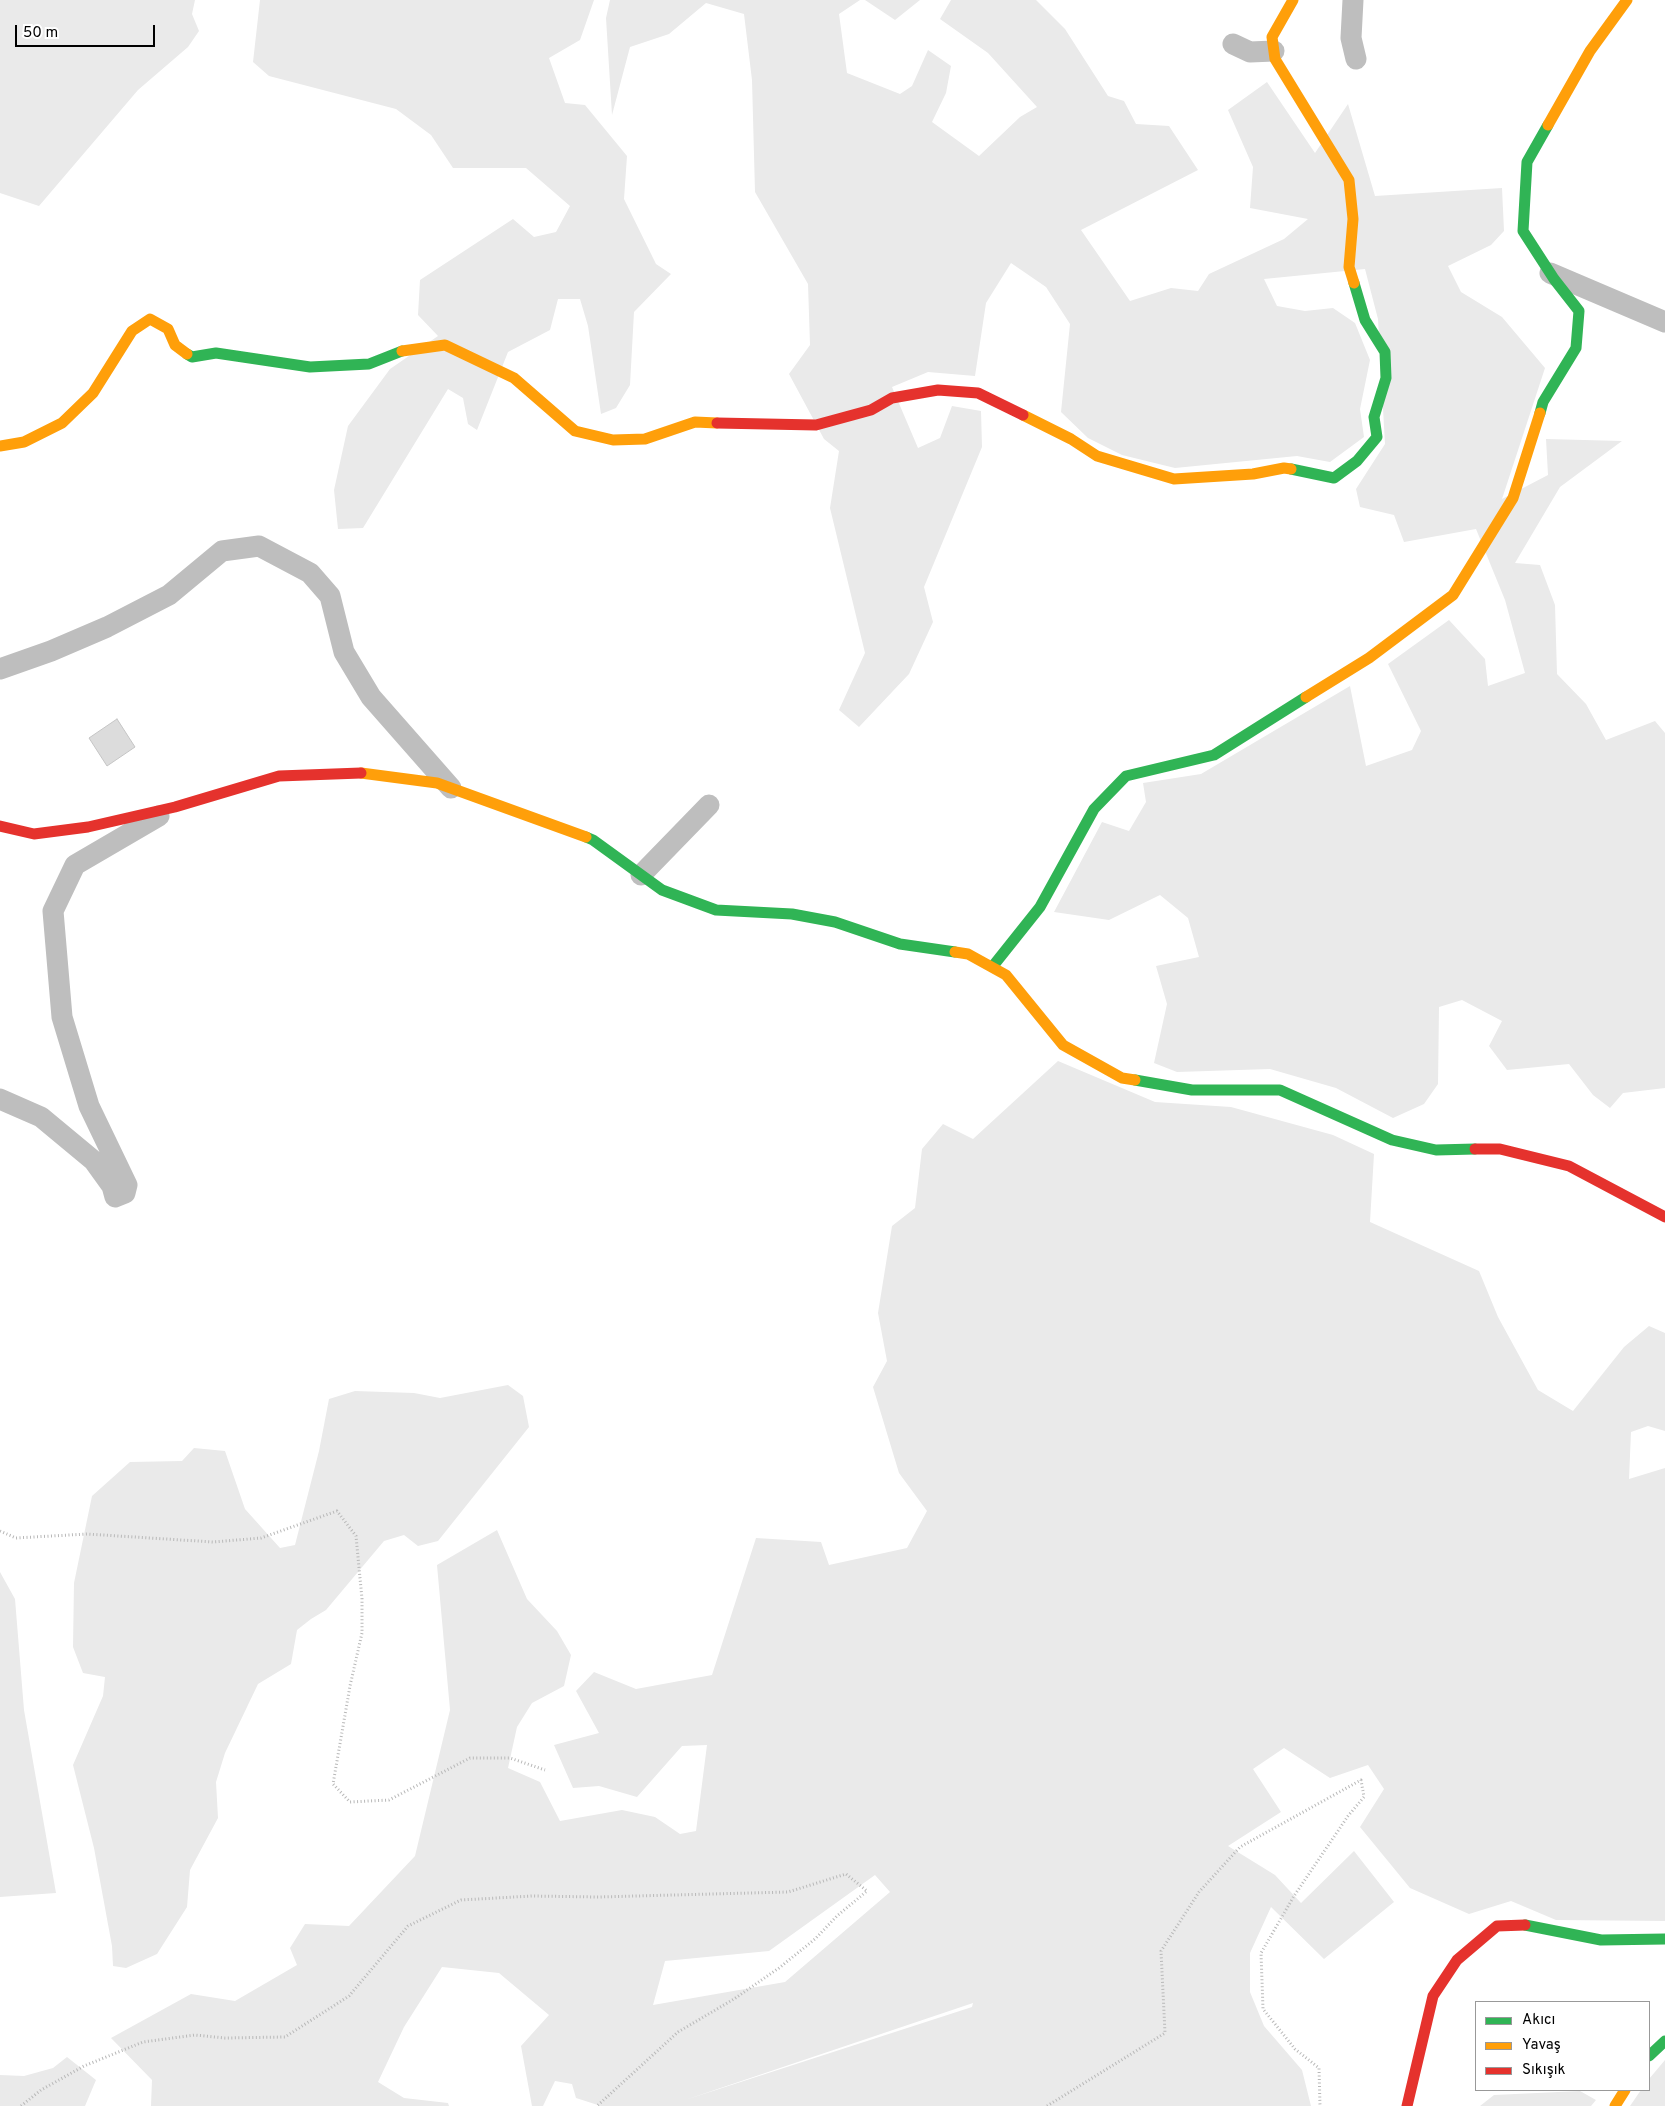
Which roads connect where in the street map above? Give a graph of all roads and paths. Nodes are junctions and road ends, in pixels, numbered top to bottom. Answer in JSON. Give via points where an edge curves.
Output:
{"nodes":[{"id":1,"x":1293,"y":0,"type":"edge"},
{"id":2,"x":1353,"y":0,"type":"edge"},
{"id":3,"x":1627,"y":0,"type":"edge"},
{"id":4,"x":1233,"y":44,"type":"dead end"},
{"id":5,"x":1274,"y":52,"type":"junction"},
{"id":6,"x":1356,"y":59,"type":"dead end"},
{"id":7,"x":1550,"y":273,"type":"junction"},
{"id":8,"x":1665,"y":322,"type":"edge"},
{"id":9,"x":0,"y":446,"type":"edge"},
{"id":10,"x":0,"y":669,"type":"edge"},
{"id":11,"x":451,"y":788,"type":"junction"},
{"id":12,"x":709,"y":805,"type":"dead end"},
{"id":13,"x":175,"y":807,"type":"junction"},
{"id":14,"x":0,"y":826,"type":"edge"},
{"id":15,"x":641,"y":875,"type":"junction"},
{"id":16,"x":993,"y":966,"type":"junction"},
{"id":17,"x":0,"y":1100,"type":"edge"},
{"id":18,"x":1665,"y":1217,"type":"edge"},
{"id":19,"x":0,"y":1531,"type":"edge"},
{"id":20,"x":545,"y":1770,"type":"dead end"},
{"id":21,"x":1665,"y":1938,"type":"edge"},
{"id":22,"x":1665,"y":2041,"type":"edge"},
{"id":23,"x":1650,"y":2055,"type":"edge"},
{"id":24,"x":1624,"y":2091,"type":"edge"},
{"id":25,"x":21,"y":2106,"type":"edge"},
{"id":26,"x":597,"y":2106,"type":"edge"},
{"id":27,"x":1047,"y":2106,"type":"edge"},
{"id":28,"x":1320,"y":2106,"type":"edge"},
{"id":29,"x":1407,"y":2106,"type":"edge"},
{"id":30,"x":1615,"y":2106,"type":"edge"}],
"edges":[{"from":1,"to":5,"type":"street","via":[[1272,37]]},
{"from":2,"to":6,"type":"street","via":[[1351,38]]},
{"from":3,"to":7,"type":"street","via":[[1590,51],[1528,162],[1523,231]]},
{"from":4,"to":5,"type":"street","via":[[1250,52]]},
{"from":5,"to":9,"type":"street","via":[[1349,180],[1353,219],[1349,267],[1365,320],[1385,352],[1386,378],[1374,417],[1377,437],[1357,461],[1334,478],[1284,468],[1253,474],[1174,479],[1097,456],[1071,439],[978,393],[938,390],[892,398],[871,410],[816,425],[695,422],[645,439],[613,440],[575,430],[514,378],[445,345],[406,350],[369,364],[310,367],[216,353],[192,357],[175,345],[168,329],[150,319],[132,331],[93,393],[62,422],[24,442]]},
{"from":7,"to":8,"type":"street"},
{"from":7,"to":16,"type":"street","via":[[1579,311],[1576,348],[1543,402],[1513,498],[1453,595],[1369,658],[1214,755],[1126,776],[1094,809],[1040,907]]},
{"from":10,"to":11,"type":"street","via":[[107,627],[169,595],[222,551],[259,546],[310,573],[330,596],[344,652],[371,697]]},
{"from":11,"to":13,"type":"street","via":[[437,782],[361,773],[279,776]]},
{"from":11,"to":15,"type":"street","via":[[593,840]]},
{"from":12,"to":15,"type":"street"},
{"from":13,"to":14,"type":"street","via":[[88,827],[34,834]]},
{"from":13,"to":17,"type":"street","via":[[75,865],[53,912],[62,1017],[89,1106],[127,1185],[125,1193],[116,1197],[94,1161],[42,1117]]},
{"from":15,"to":16,"type":"street","via":[[662,890],[716,910],[792,914],[835,922],[900,944],[968,954]]},
{"from":16,"to":18,"type":"street","via":[[1006,975],[1063,1045],[1122,1078],[1192,1090],[1280,1090],[1392,1140],[1436,1150],[1500,1149],[1569,1166]]},
{"from":19,"to":20,"type":"path","via":[[16,1538],[87,1534],[213,1542],[261,1538],[337,1511],[356,1536],[362,1634],[334,1784],[350,1802],[389,1800],[470,1758],[510,1758]]},
{"from":21,"to":29,"type":"street","via":[[1601,1940],[1533,1925],[1497,1926],[1458,1960],[1433,1996]]},
{"from":22,"to":23,"type":"street"},
{"from":24,"to":30,"type":"street"},
{"from":25,"to":26,"type":"path","via":[[41,2090],[84,2066],[143,2042],[195,2035],[285,2037],[349,1996],[408,1926],[461,1900],[788,1892],[846,1874],[867,1892],[779,1968],[678,2032]]},
{"from":27,"to":28,"type":"path","via":[[1164,2033],[1161,1951],[1199,1892],[1240,1847],[1361,1780],[1364,1797],[1294,1896],[1261,1953],[1263,2009],[1295,2049],[1319,2068]]}]}
